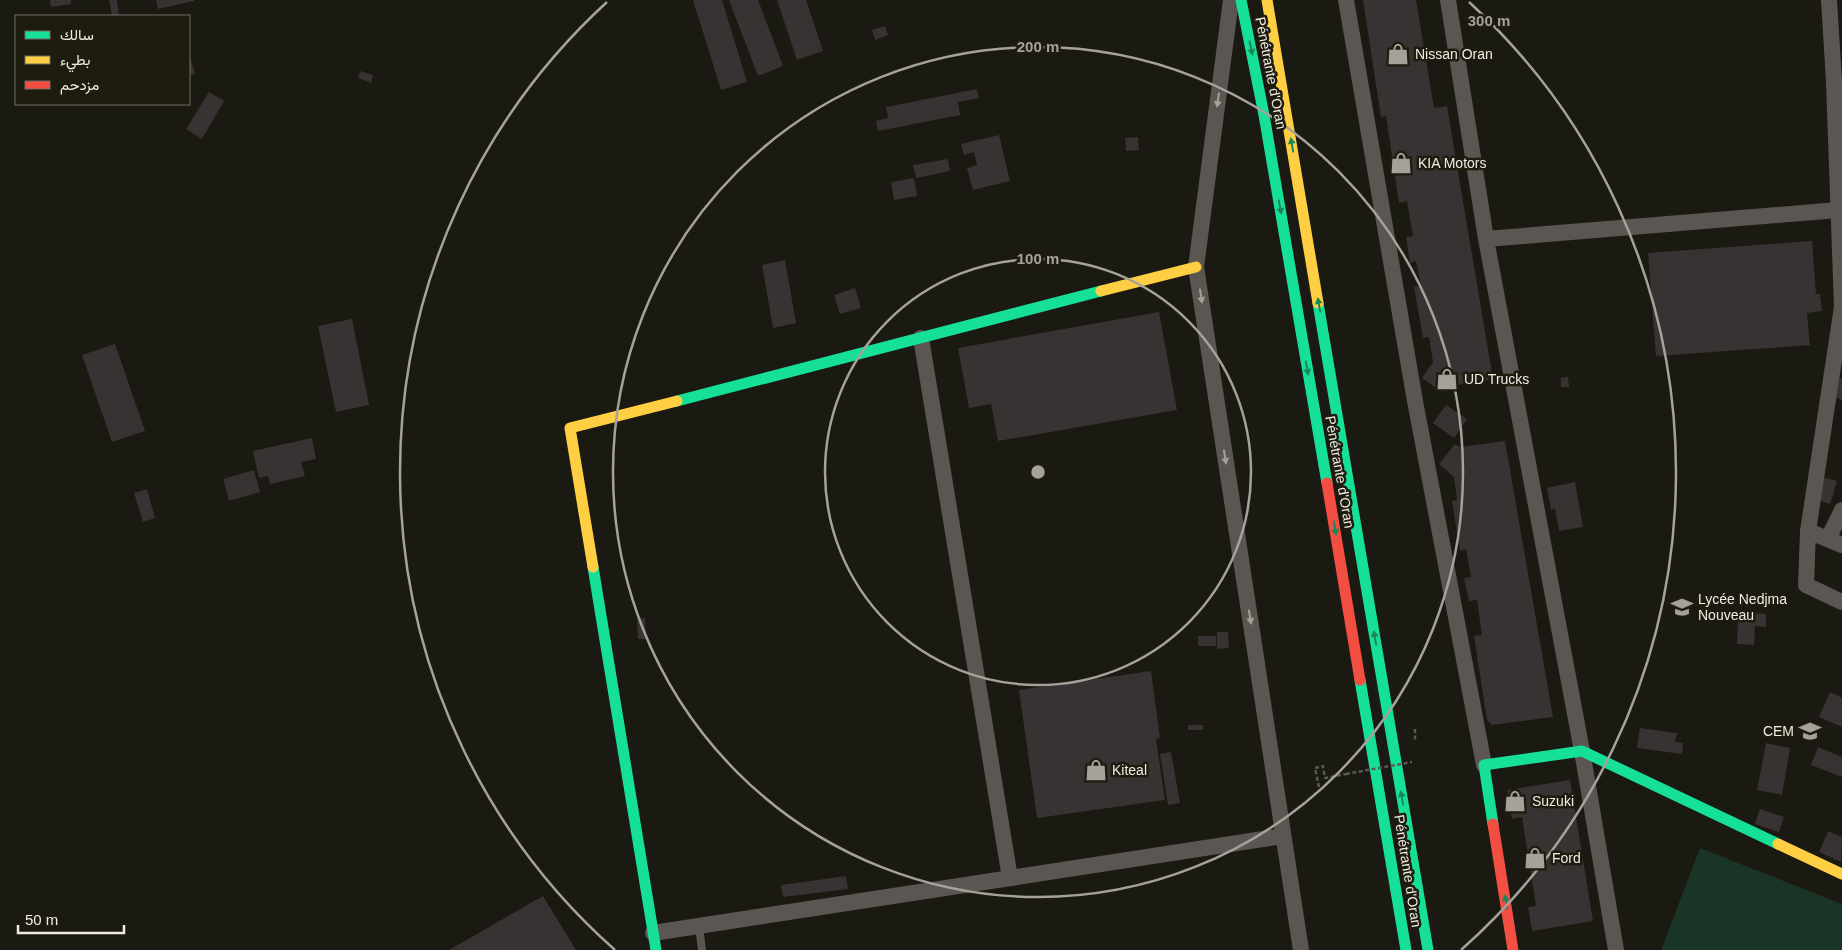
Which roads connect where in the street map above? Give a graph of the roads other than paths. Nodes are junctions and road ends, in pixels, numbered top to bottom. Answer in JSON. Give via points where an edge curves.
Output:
{"nodes":[{"id":1,"x":1231,"y":0,"type":"edge"},
{"id":2,"x":1241,"y":0,"type":"edge"},
{"id":3,"x":1267,"y":0,"type":"edge"},
{"id":4,"x":1346,"y":0,"type":"edge"},
{"id":5,"x":1448,"y":0,"type":"edge"},
{"id":6,"x":1829,"y":0,"type":"edge"},
{"id":7,"x":1838,"y":86,"type":"edge"},
{"id":8,"x":1838,"y":210,"type":"junction"},
{"id":9,"x":1486,"y":239,"type":"junction"},
{"id":10,"x":1196,"y":267,"type":"junction"},
{"id":11,"x":1842,"y":307,"type":"edge"},
{"id":12,"x":921,"y":338,"type":"junction"},
{"id":13,"x":1842,"y":510,"type":"edge"},
{"id":14,"x":1808,"y":531,"type":"junction"},
{"id":15,"x":1835,"y":542,"type":"edge"},
{"id":16,"x":1842,"y":602,"type":"edge"},
{"id":17,"x":1582,"y":751,"type":"junction"},
{"id":18,"x":1484,"y":765,"type":"junction"},
{"id":19,"x":1283,"y":836,"type":"junction"},
{"id":20,"x":1842,"y":874,"type":"edge"},
{"id":21,"x":1010,"y":878,"type":"junction"},
{"id":22,"x":698,"y":926,"type":"junction"},
{"id":23,"x":653,"y":934,"type":"junction"},
{"id":24,"x":656,"y":950,"type":"edge"},
{"id":25,"x":702,"y":950,"type":"edge"},
{"id":26,"x":1301,"y":950,"type":"edge"},
{"id":27,"x":1406,"y":950,"type":"edge"},
{"id":28,"x":1428,"y":950,"type":"edge"},
{"id":29,"x":1513,"y":950,"type":"edge"},
{"id":30,"x":1616,"y":950,"type":"edge"}],
"edges":[{"from":1,"to":10,"type":"street","one_way":true},
{"from":2,"to":27,"type":"main road","name":"Pénétrante d'Oran","one_way":true,"via":[[1264,115]]},
{"from":28,"to":3,"type":"main road","name":"Pénétrante d'Oran","one_way":true},
{"from":4,"to":18,"type":"street","via":[[1415,401]]},
{"from":5,"to":9,"type":"street"},
{"from":6,"to":7,"type":"street"},
{"from":7,"to":8,"type":"street"},
{"from":8,"to":9,"type":"street"},
{"from":8,"to":11,"type":"street"},
{"from":9,"to":17,"type":"street"},
{"from":10,"to":12,"type":"main road"},
{"from":10,"to":19,"type":"street","one_way":true},
{"from":11,"to":14,"type":"street"},
{"from":12,"to":21,"type":"street"},
{"from":12,"to":23,"type":"main road","via":[[570,428]]},
{"from":13,"to":15,"type":"street"},
{"from":14,"to":15,"type":"street"},
{"from":14,"to":16,"type":"street","via":[[1806,585]]},
{"from":17,"to":18,"type":"main road"},
{"from":17,"to":20,"type":"main road"},
{"from":17,"to":30,"type":"street"},
{"from":29,"to":18,"type":"main road","one_way":true},
{"from":19,"to":21,"type":"street"},
{"from":19,"to":26,"type":"street"},
{"from":21,"to":22,"type":"street"},
{"from":22,"to":23,"type":"street"},
{"from":22,"to":25,"type":"lane"},
{"from":23,"to":24,"type":"main road"}]}
